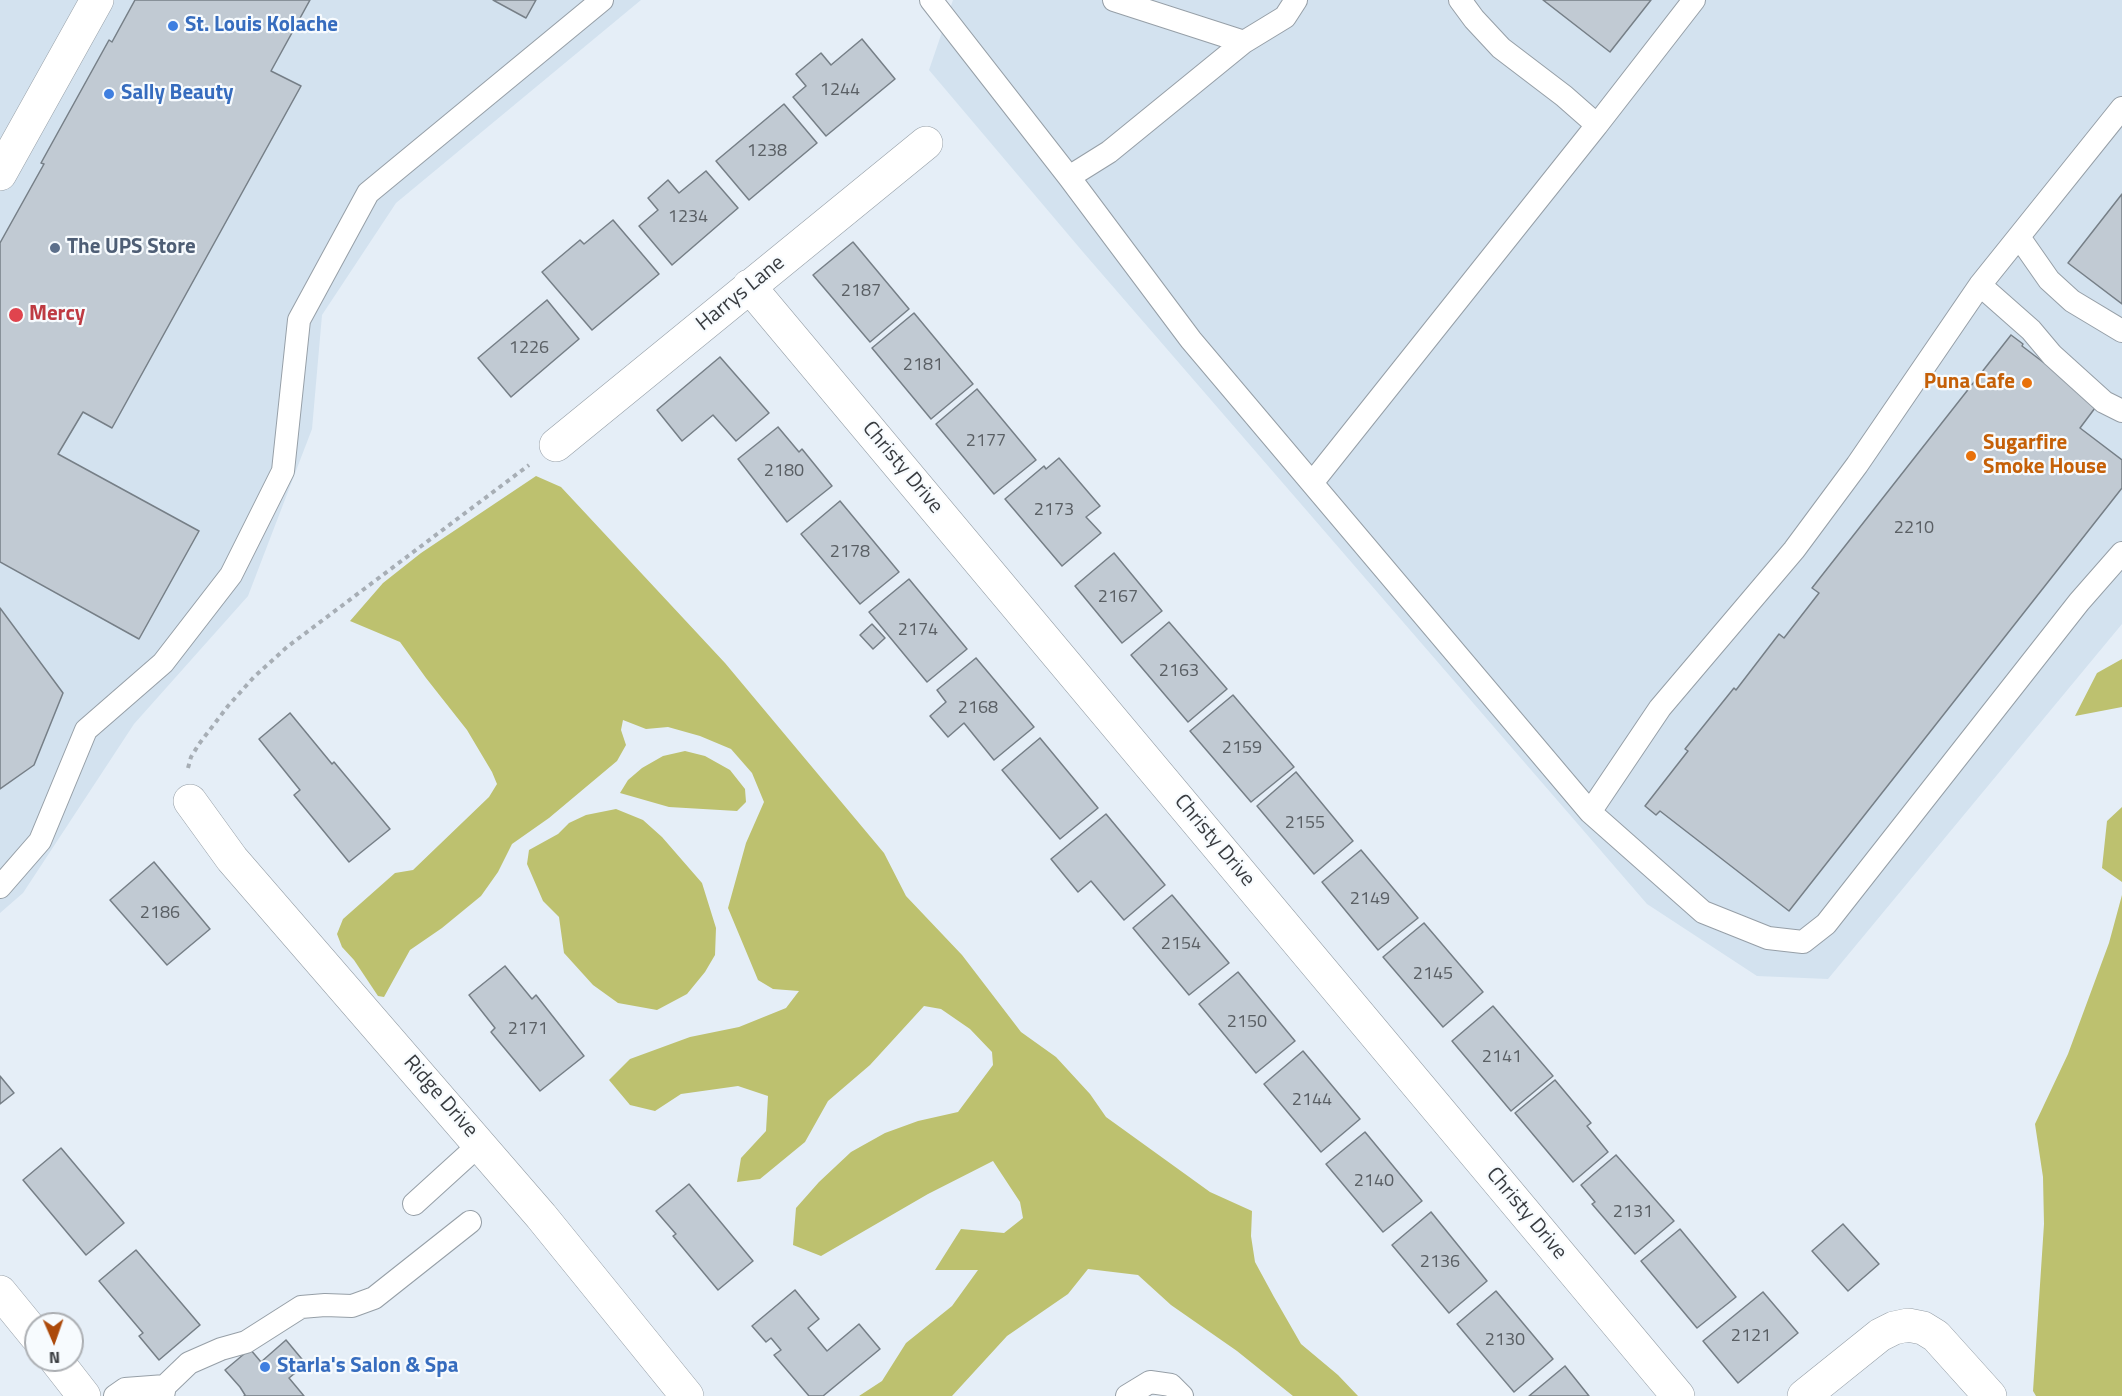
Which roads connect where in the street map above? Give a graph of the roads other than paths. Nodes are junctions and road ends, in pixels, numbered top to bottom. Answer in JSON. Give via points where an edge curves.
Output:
{"nodes":[{"id":1,"x":97,"y":0,"type":"edge"},
{"id":2,"x":602,"y":0,"type":"edge"},
{"id":3,"x":931,"y":0,"type":"edge"},
{"id":4,"x":1114,"y":0,"type":"edge"},
{"id":5,"x":1296,"y":0,"type":"edge"},
{"id":6,"x":1460,"y":0,"type":"edge"},
{"id":7,"x":1694,"y":0,"type":"edge"},
{"id":8,"x":1244,"y":42,"type":"junction"},
{"id":9,"x":2122,"y":108,"type":"edge"},
{"id":10,"x":1597,"y":125,"type":"junction"},
{"id":11,"x":926,"y":143,"type":"dead end"},
{"id":12,"x":0,"y":174,"type":"edge"},
{"id":13,"x":1069,"y":177,"type":"junction"},
{"id":14,"x":2019,"y":237,"type":"junction"},
{"id":15,"x":1980,"y":285,"type":"junction"},
{"id":16,"x":749,"y":286,"type":"junction"},
{"id":17,"x":2122,"y":331,"type":"edge"},
{"id":18,"x":2122,"y":411,"type":"edge"},
{"id":19,"x":556,"y":444,"type":"road end"},
{"id":20,"x":1312,"y":483,"type":"junction"},
{"id":21,"x":2122,"y":553,"type":"edge"},
{"id":22,"x":190,"y":801,"type":"road end"},
{"id":23,"x":1590,"y":812,"type":"junction"},
{"id":24,"x":0,"y":887,"type":"edge"},
{"id":25,"x":480,"y":1144,"type":"junction"},
{"id":26,"x":414,"y":1204,"type":"dead end"},
{"id":27,"x":470,"y":1222,"type":"dead end"},
{"id":28,"x":0,"y":1292,"type":"edge"},
{"id":29,"x":24,"y":1321,"type":"edge"},
{"id":30,"x":65,"y":1372,"type":"edge"},
{"id":31,"x":164,"y":1391,"type":"edge"},
{"id":32,"x":84,"y":1396,"type":"edge"},
{"id":33,"x":115,"y":1396,"type":"edge"},
{"id":34,"x":687,"y":1396,"type":"edge"},
{"id":35,"x":1127,"y":1396,"type":"edge"},
{"id":36,"x":1182,"y":1396,"type":"edge"},
{"id":37,"x":1678,"y":1396,"type":"edge"},
{"id":38,"x":1804,"y":1396,"type":"edge"},
{"id":39,"x":1990,"y":1396,"type":"edge"}],
"edges":[{"from":1,"to":12,"type":"street"},
{"from":2,"to":24,"type":"lane","via":[[368,193],[299,320],[284,471],[231,575],[163,663],[86,730],[40,841]]},
{"from":3,"to":13,"type":"lane"},
{"from":4,"to":8,"type":"lane"},
{"from":5,"to":8,"type":"lane","via":[[1285,17]]},
{"from":6,"to":10,"type":"lane","via":[[1501,48]]},
{"from":7,"to":10,"type":"lane"},
{"from":8,"to":13,"type":"lane","via":[[1109,152]]},
{"from":9,"to":14,"type":"lane"},
{"from":10,"to":20,"type":"lane"},
{"from":11,"to":16,"type":"street","name":"Harrys Lane"},
{"from":13,"to":20,"type":"lane","via":[[1191,340]]},
{"from":14,"to":15,"type":"lane"},
{"from":14,"to":17,"type":"lane","via":[[2049,280],[2072,301]]},
{"from":15,"to":18,"type":"lane","via":[[2031,330],[2077,379],[2104,402]]},
{"from":15,"to":23,"type":"lane","via":[[1857,465],[1794,550],[1660,708]]},
{"from":16,"to":19,"type":"street","name":"Harrys Lane"},
{"from":16,"to":37,"type":"street","name":"Christy Drive"},
{"from":20,"to":23,"type":"lane"},
{"from":21,"to":23,"type":"lane","via":[[2079,602],[1826,924],[1803,942],[1768,938],[1704,912]]},
{"from":22,"to":25,"type":"street","name":"Ridge Drive","via":[[232,859]]},
{"from":25,"to":26,"type":"lane"},
{"from":25,"to":34,"type":"street","name":"Ridge Drive"},
{"from":27,"to":31,"type":"lane","via":[[374,1298],[352,1306],[301,1307],[246,1342],[189,1363]]},
{"from":28,"to":29,"type":"street"},
{"from":30,"to":32,"type":"street"},
{"from":31,"to":33,"type":"lane","via":[[125,1389]]},
{"from":35,"to":36,"type":"lane","via":[[1150,1382],[1171,1385]]},
{"from":38,"to":39,"type":"street","via":[[1880,1335],[1908,1325],[1936,1336]]}]}
